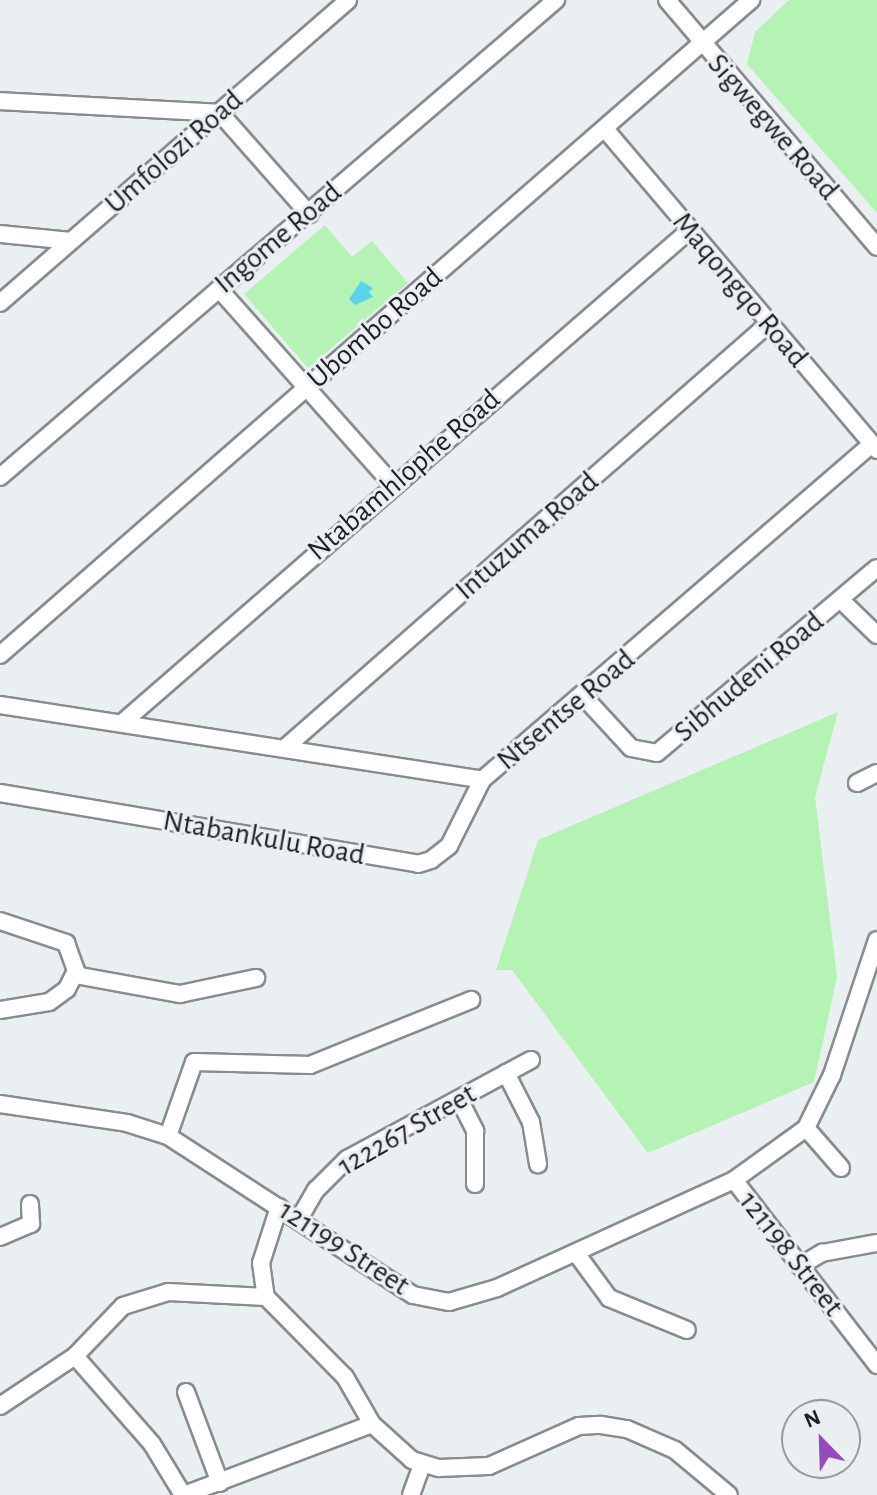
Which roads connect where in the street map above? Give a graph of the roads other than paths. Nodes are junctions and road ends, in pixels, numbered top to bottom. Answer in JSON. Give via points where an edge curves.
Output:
{"nodes":[{"id":1,"x":348,"y":0,"type":"edge"},
{"id":2,"x":556,"y":0,"type":"edge"},
{"id":3,"x":667,"y":0,"type":"edge"},
{"id":4,"x":751,"y":0,"type":"edge"},
{"id":5,"x":701,"y":43,"type":"junction"},
{"id":6,"x":0,"y":101,"type":"edge"},
{"id":7,"x":220,"y":113,"type":"junction"},
{"id":8,"x":605,"y":129,"type":"junction"},
{"id":9,"x":309,"y":214,"type":"junction"},
{"id":10,"x":690,"y":230,"type":"junction"},
{"id":11,"x":0,"y":234,"type":"edge"},
{"id":12,"x":71,"y":241,"type":"junction"},
{"id":13,"x":877,"y":247,"type":"edge"},
{"id":14,"x":219,"y":289,"type":"junction"},
{"id":15,"x":0,"y":303,"type":"edge"},
{"id":16,"x":767,"y":325,"type":"junction"},
{"id":17,"x":309,"y":386,"type":"junction"},
{"id":18,"x":874,"y":447,"type":"edge"},
{"id":19,"x":0,"y":477,"type":"edge"},
{"id":20,"x":392,"y":484,"type":"junction"},
{"id":21,"x":877,"y":568,"type":"edge"},
{"id":22,"x":841,"y":600,"type":"junction"},
{"id":23,"x":877,"y":635,"type":"edge"},
{"id":24,"x":0,"y":655,"type":"edge"},
{"id":25,"x":584,"y":697,"type":"junction"},
{"id":26,"x":0,"y":705,"type":"edge"},
{"id":27,"x":122,"y":723,"type":"junction"},
{"id":28,"x":286,"y":747,"type":"junction"},
{"id":29,"x":877,"y":773,"type":"edge"},
{"id":30,"x":482,"y":780,"type":"junction"},
{"id":31,"x":857,"y":783,"type":"dead end"},
{"id":32,"x":0,"y":793,"type":"edge"},
{"id":33,"x":0,"y":921,"type":"edge"},
{"id":34,"x":877,"y":940,"type":"edge"},
{"id":35,"x":75,"y":975,"type":"junction"},
{"id":36,"x":256,"y":978,"type":"dead end"},
{"id":37,"x":471,"y":1000,"type":"dead end"},
{"id":38,"x":0,"y":1010,"type":"edge"},
{"id":39,"x":531,"y":1060,"type":"dead end"},
{"id":40,"x":506,"y":1073,"type":"junction"},
{"id":41,"x":459,"y":1099,"type":"junction"},
{"id":42,"x":0,"y":1104,"type":"edge"},
{"id":43,"x":806,"y":1128,"type":"junction"},
{"id":44,"x":168,"y":1136,"type":"junction"},
{"id":45,"x":538,"y":1164,"type":"dead end"},
{"id":46,"x":841,"y":1168,"type":"dead end"},
{"id":47,"x":734,"y":1180,"type":"junction"},
{"id":48,"x":475,"y":1184,"type":"dead end"},
{"id":49,"x":30,"y":1204,"type":"dead end"},
{"id":50,"x":279,"y":1207,"type":"junction"},
{"id":51,"x":299,"y":1219,"type":"junction"},
{"id":52,"x":0,"y":1237,"type":"edge"},
{"id":53,"x":877,"y":1243,"type":"edge"},
{"id":54,"x":576,"y":1253,"type":"junction"},
{"id":55,"x":800,"y":1266,"type":"junction"},
{"id":56,"x":266,"y":1297,"type":"junction"},
{"id":57,"x":687,"y":1330,"type":"dead end"},
{"id":58,"x":75,"y":1356,"type":"junction"},
{"id":59,"x":877,"y":1365,"type":"edge"},
{"id":60,"x":186,"y":1392,"type":"dead end"},
{"id":61,"x":0,"y":1406,"type":"edge"},
{"id":62,"x":372,"y":1424,"type":"junction"},
{"id":63,"x":422,"y":1464,"type":"junction"},
{"id":64,"x":220,"y":1483,"type":"junction"},
{"id":65,"x":183,"y":1495,"type":"edge"},
{"id":66,"x":411,"y":1495,"type":"edge"},
{"id":67,"x":729,"y":1495,"type":"edge"}],
"edges":[{"from":1,"to":7,"type":"street","name":"Umfolozi Road"},
{"from":2,"to":9,"type":"street","name":"Ingome Road"},
{"from":3,"to":5,"type":"street","name":"Sigwegwe Road"},
{"from":4,"to":5,"type":"street","name":"Ubombo Road"},
{"from":5,"to":8,"type":"street","name":"Ubombo Road"},
{"from":5,"to":13,"type":"street","name":"Sigwegwe Road"},
{"from":6,"to":7,"type":"street"},
{"from":7,"to":9,"type":"street"},
{"from":7,"to":12,"type":"street","name":"Umfolozi Road"},
{"from":8,"to":10,"type":"street","name":"Maqongqo Road"},
{"from":8,"to":17,"type":"street","name":"Ubombo Road"},
{"from":9,"to":14,"type":"street","name":"Ingome Road"},
{"from":10,"to":16,"type":"street","name":"Maqongqo Road"},
{"from":10,"to":20,"type":"street","name":"Ntabamhlophe Road"},
{"from":11,"to":12,"type":"street"},
{"from":12,"to":15,"type":"street","name":"Umfolozi Road"},
{"from":14,"to":17,"type":"street"},
{"from":14,"to":19,"type":"street","name":"Ingome Road"},
{"from":16,"to":18,"type":"street","name":"Maqongqo Road"},
{"from":16,"to":28,"type":"street","name":"Intuzuma Road"},
{"from":17,"to":20,"type":"street"},
{"from":17,"to":24,"type":"street","name":"Ubombo Road"},
{"from":18,"to":25,"type":"street","name":"Ntsentse Road"},
{"from":20,"to":27,"type":"street","name":"Ntabamhlophe Road"},
{"from":21,"to":22,"type":"street","name":"Sibhudeni Road"},
{"from":22,"to":23,"type":"street"},
{"from":22,"to":25,"type":"street","name":"Sibhudeni Road","via":[[657,753],[631,748]]},
{"from":25,"to":30,"type":"street","name":"Ntsentse Road"},
{"from":26,"to":27,"type":"street","name":"Ntsentse Road"},
{"from":27,"to":28,"type":"street","name":"Ntsentse Road"},
{"from":28,"to":30,"type":"street","name":"Ntsentse Road"},
{"from":29,"to":31,"type":"street"},
{"from":30,"to":32,"type":"street","name":"Ntabankulu Road","via":[[449,846],[418,864]]},
{"from":33,"to":35,"type":"street","via":[[66,943]]},
{"from":34,"to":43,"type":"street","via":[[832,1075]]},
{"from":35,"to":36,"type":"street","via":[[180,994]]},
{"from":35,"to":38,"type":"street","via":[[49,1002]]},
{"from":37,"to":44,"type":"street","via":[[310,1065],[194,1062]]},
{"from":39,"to":40,"type":"street","name":"122267 Street"},
{"from":40,"to":41,"type":"street","name":"122267 Street"},
{"from":40,"to":45,"type":"street","via":[[531,1122]]},
{"from":41,"to":48,"type":"street","via":[[475,1131]]},
{"from":41,"to":51,"type":"street","name":"122267 Street","via":[[347,1159],[316,1190]]},
{"from":42,"to":44,"type":"street","name":"121199 Street","via":[[127,1123]]},
{"from":43,"to":46,"type":"street"},
{"from":43,"to":47,"type":"street","name":"121199 Street"},
{"from":44,"to":50,"type":"street","name":"121199 Street"},
{"from":47,"to":54,"type":"street","name":"121199 Street"},
{"from":47,"to":55,"type":"street","name":"121198 Street"},
{"from":49,"to":52,"type":"street","via":[[31,1224]]},
{"from":50,"to":51,"type":"street","name":"121199 Street"},
{"from":50,"to":56,"type":"street","via":[[261,1263]]},
{"from":51,"to":54,"type":"street","name":"121199 Street","via":[[413,1295],[429,1300],[464,1301]]},
{"from":53,"to":55,"type":"street","via":[[822,1253]]},
{"from":54,"to":57,"type":"street","via":[[609,1298]]},
{"from":55,"to":59,"type":"street","name":"121198 Street"},
{"from":56,"to":58,"type":"street","via":[[154,1294],[112,1314]]},
{"from":56,"to":62,"type":"street","via":[[345,1377]]},
{"from":58,"to":61,"type":"street"},
{"from":58,"to":65,"type":"street","via":[[152,1444]]},
{"from":60,"to":64,"type":"street"},
{"from":62,"to":63,"type":"street"},
{"from":62,"to":64,"type":"street"},
{"from":63,"to":66,"type":"street"},
{"from":63,"to":67,"type":"street","via":[[489,1466],[579,1426],[601,1425],[627,1429],[675,1450]]},
{"from":64,"to":65,"type":"street"}]}
